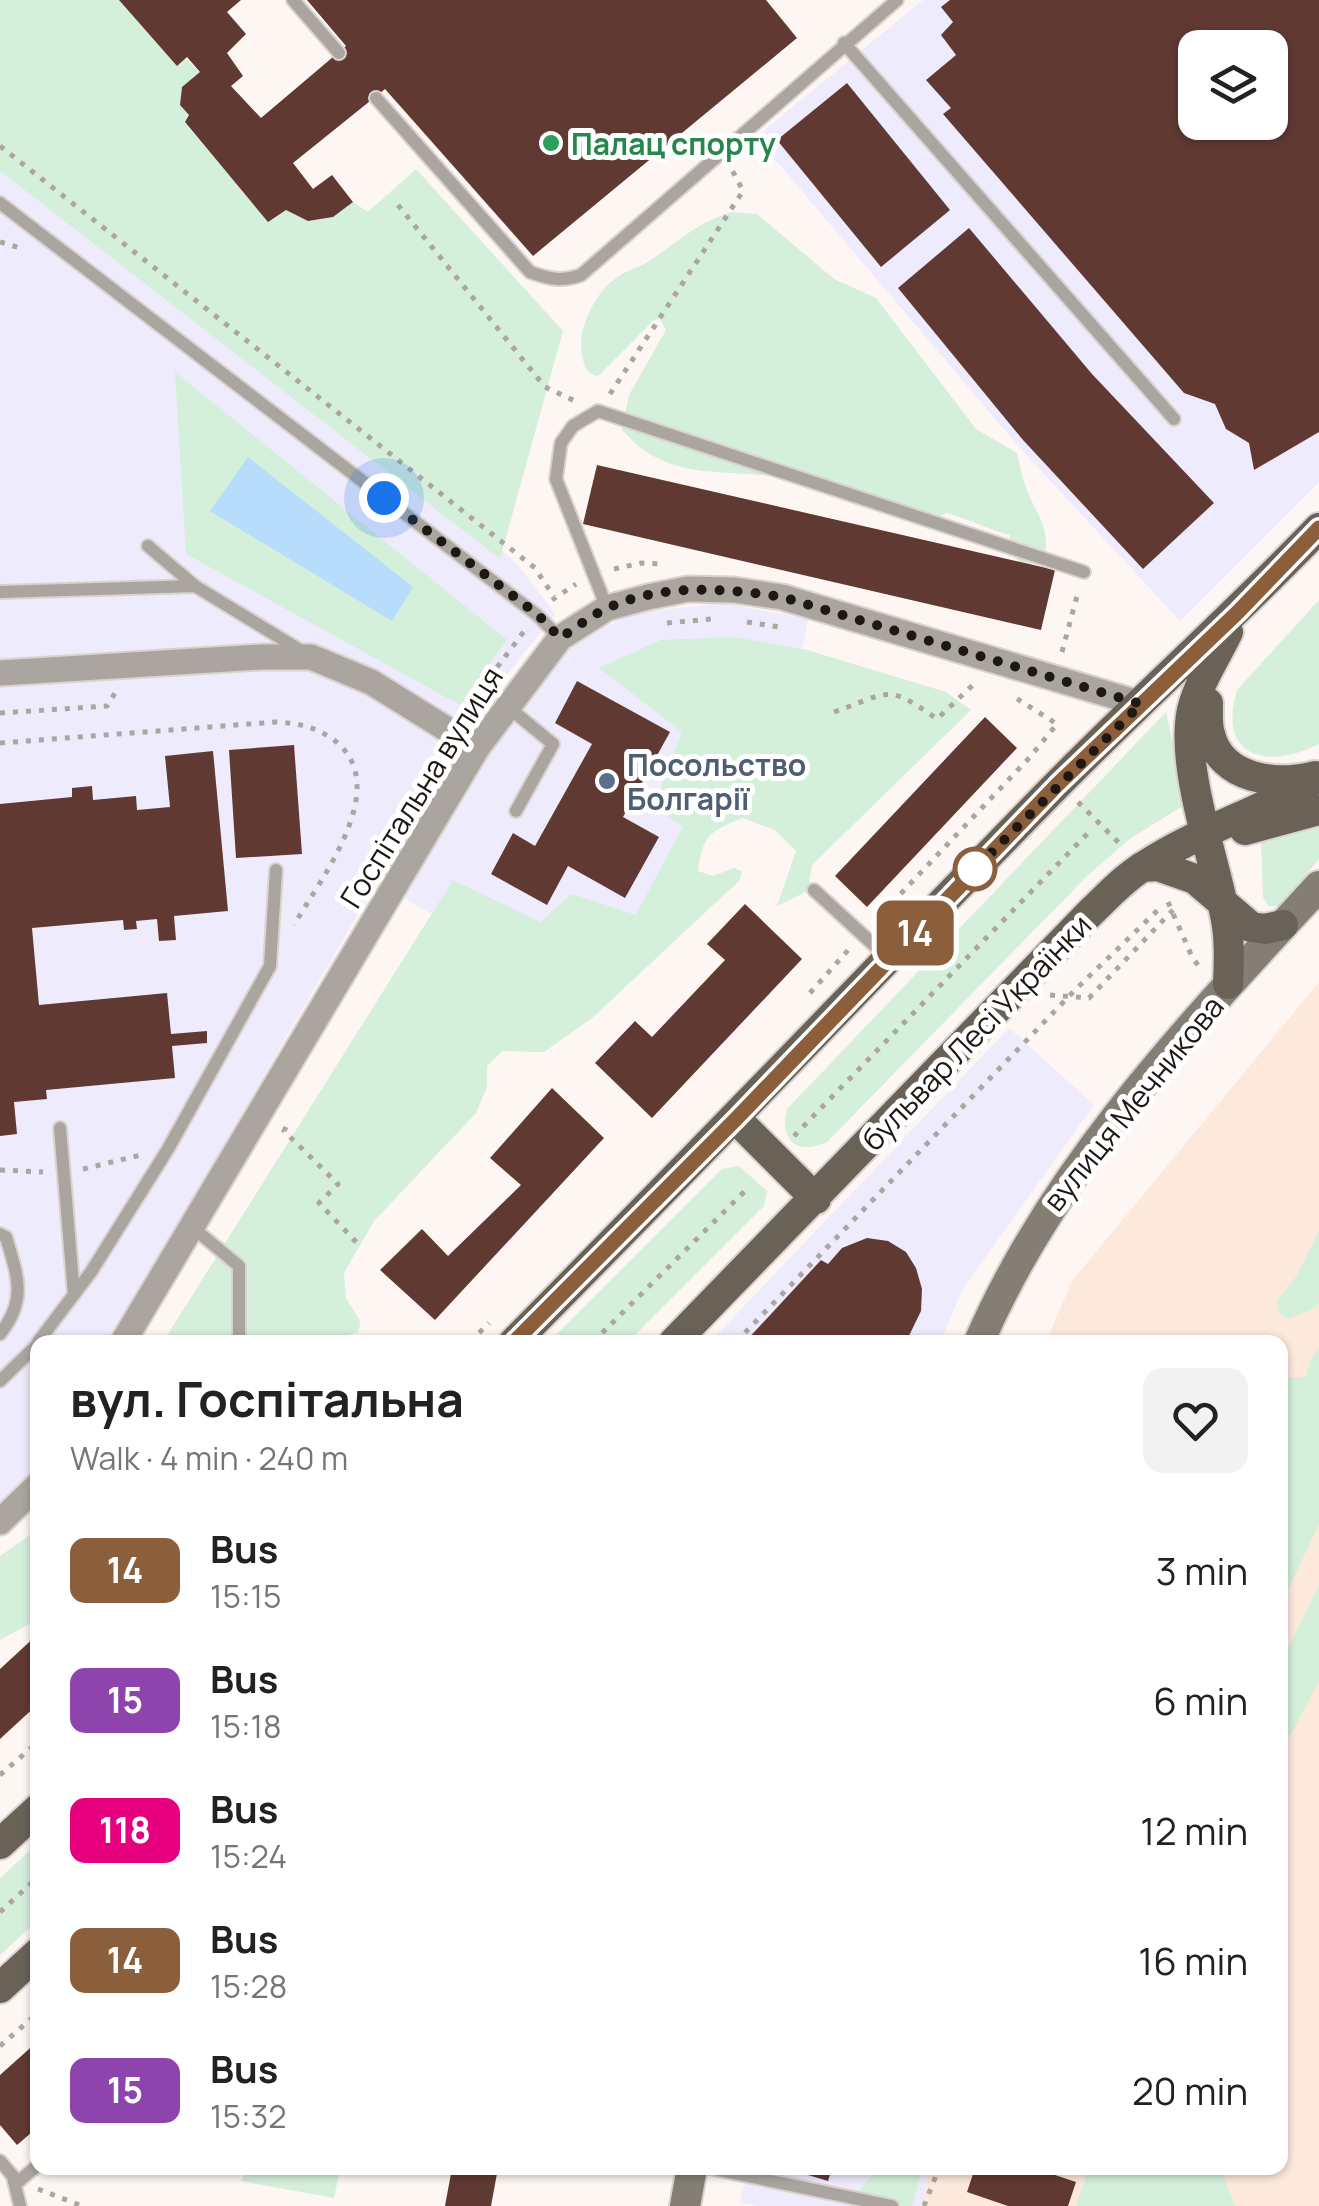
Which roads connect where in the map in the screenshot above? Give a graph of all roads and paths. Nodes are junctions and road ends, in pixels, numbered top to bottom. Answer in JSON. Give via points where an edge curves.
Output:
{"nodes":[{"id":1,"x":293,"y":0,"type":"edge"},
{"id":2,"x":896,"y":0,"type":"edge"},
{"id":3,"x":844,"y":43,"type":"junction"},
{"id":4,"x":338,"y":53,"type":"dead end"},
{"id":5,"x":376,"y":98,"type":"dead end"},
{"id":6,"x":0,"y":146,"type":"edge"},
{"id":7,"x":722,"y":149,"type":"junction"},
{"id":8,"x":0,"y":204,"type":"edge"},
{"id":9,"x":398,"y":205,"type":"dead end"},
{"id":10,"x":0,"y":242,"type":"edge"},
{"id":11,"x":23,"y":248,"type":"dead end"},
{"id":12,"x":598,"y":412,"type":"junction"},
{"id":13,"x":1174,"y":419,"type":"dead end"},
{"id":14,"x":1319,"y":528,"type":"edge"},
{"id":15,"x":148,"y":546,"type":"dead end"},
{"id":16,"x":1084,"y":572,"type":"joint"},
{"id":17,"x":195,"y":586,"type":"junction"},
{"id":18,"x":0,"y":592,"type":"edge"},
{"id":19,"x":554,"y":597,"type":"dead end"},
{"id":20,"x":607,"y":608,"type":"junction"},
{"id":21,"x":1238,"y":612,"type":"junction"},
{"id":22,"x":720,"y":618,"type":"dead end"},
{"id":23,"x":738,"y":621,"type":"dead end"},
{"id":24,"x":662,"y":624,"type":"dead end"},
{"id":25,"x":794,"y":630,"type":"dead end"},
{"id":26,"x":560,"y":638,"type":"junction"},
{"id":27,"x":1062,"y":652,"type":"dead end"},
{"id":28,"x":311,"y":657,"type":"junction"},
{"id":29,"x":1214,"y":660,"type":"junction"},
{"id":30,"x":131,"y":665,"type":"junction"},
{"id":31,"x":0,"y":674,"type":"edge"},
{"id":32,"x":978,"y":680,"type":"dead end"},
{"id":33,"x":1141,"y":704,"type":"junction"},
{"id":34,"x":508,"y":707,"type":"junction"},
{"id":35,"x":834,"y":712,"type":"dead end"},
{"id":36,"x":0,"y":713,"type":"edge"},
{"id":37,"x":1057,"y":724,"type":"dead end"},
{"id":38,"x":0,"y":743,"type":"edge"},
{"id":39,"x":477,"y":748,"type":"junction"},
{"id":40,"x":1030,"y":757,"type":"junction"},
{"id":41,"x":1319,"y":776,"type":"edge"},
{"id":42,"x":1058,"y":784,"type":"junction"},
{"id":43,"x":1319,"y":810,"type":"edge"},
{"id":44,"x":516,"y":811,"type":"dead end"},
{"id":45,"x":1090,"y":831,"type":"dead end"},
{"id":46,"x":1207,"y":834,"type":"junction"},
{"id":47,"x":1142,"y":867,"type":"junction"},
{"id":48,"x":276,"y":870,"type":"dead end"},
{"id":49,"x":1319,"y":886,"type":"edge"},
{"id":50,"x":814,"y":890,"type":"dead end"},
{"id":51,"x":1223,"y":904,"type":"junction"},
{"id":52,"x":1160,"y":908,"type":"dead end"},
{"id":53,"x":1283,"y":925,"type":"junction"},
{"id":54,"x":862,"y":934,"type":"junction"},
{"id":55,"x":890,"y":959,"type":"junction"},
{"id":56,"x":270,"y":966,"type":"junction"},
{"id":57,"x":1228,"y":984,"type":"junction"},
{"id":58,"x":1018,"y":988,"type":"junction"},
{"id":59,"x":1067,"y":999,"type":"junction"},
{"id":60,"x":736,"y":1119,"type":"junction"},
{"id":61,"x":60,"y":1128,"type":"dead end"},
{"id":62,"x":284,"y":1131,"type":"dead end"},
{"id":63,"x":794,"y":1136,"type":"dead end"},
{"id":64,"x":748,"y":1188,"type":"dead end"},
{"id":65,"x":816,"y":1199,"type":"junction"},
{"id":66,"x":192,"y":1227,"type":"junction"},
{"id":67,"x":0,"y":1234,"type":"edge"},
{"id":68,"x":361,"y":1247,"type":"dead end"},
{"id":69,"x":74,"y":1295,"type":"junction"},
{"id":70,"x":0,"y":1334,"type":"edge"},
{"id":71,"x":44,"y":1335,"type":"edge"},
{"id":72,"x":127,"y":1335,"type":"edge"},
{"id":73,"x":239,"y":1335,"type":"edge"},
{"id":74,"x":521,"y":1335,"type":"edge"},
{"id":75,"x":600,"y":1335,"type":"edge"},
{"id":76,"x":681,"y":1335,"type":"edge"},
{"id":77,"x":743,"y":1335,"type":"edge"},
{"id":78,"x":982,"y":1335,"type":"edge"},
{"id":79,"x":30,"y":1354,"type":"edge"},
{"id":80,"x":0,"y":1381,"type":"edge"},
{"id":81,"x":30,"y":1493,"type":"edge"},
{"id":82,"x":0,"y":1522,"type":"edge"},
{"id":83,"x":30,"y":1749,"type":"edge"},
{"id":84,"x":0,"y":1775,"type":"edge"},
{"id":85,"x":30,"y":1816,"type":"edge"},
{"id":86,"x":0,"y":1844,"type":"edge"},
{"id":87,"x":30,"y":1885,"type":"edge"},
{"id":88,"x":0,"y":1912,"type":"edge"},
{"id":89,"x":30,"y":1960,"type":"edge"},
{"id":90,"x":0,"y":1988,"type":"edge"},
{"id":91,"x":30,"y":2020,"type":"edge"},
{"id":92,"x":0,"y":2046,"type":"edge"},
{"id":93,"x":0,"y":2160,"type":"edge"},
{"id":94,"x":30,"y":2170,"type":"edge"},
{"id":95,"x":691,"y":2175,"type":"edge"},
{"id":96,"x":744,"y":2175,"type":"edge"},
{"id":97,"x":935,"y":2175,"type":"edge"},
{"id":98,"x":15,"y":2178,"type":"junction"},
{"id":99,"x":20,"y":2206,"type":"edge"},
{"id":100,"x":82,"y":2206,"type":"edge"},
{"id":101,"x":686,"y":2206,"type":"edge"},
{"id":102,"x":892,"y":2206,"type":"edge"},
{"id":103,"x":924,"y":2206,"type":"edge"}],
"edges":[{"from":1,"to":4,"type":"lane"},
{"from":2,"to":3,"type":"lane"},
{"from":3,"to":7,"type":"lane"},
{"from":3,"to":13,"type":"lane"},
{"from":5,"to":7,"type":"lane","via":[[530,272],[550,280],[581,275]]},
{"from":6,"to":19,"type":"path","via":[[535,568]]},
{"from":7,"to":12,"type":"path","via":[[743,192]]},
{"from":8,"to":26,"type":"lane"},
{"from":9,"to":12,"type":"path","via":[[545,387]]},
{"from":10,"to":11,"type":"path"},
{"from":12,"to":16,"type":"lane"},
{"from":12,"to":20,"type":"lane","via":[[573,426],[561,443],[556,480]]},
{"from":14,"to":21,"type":"main road"},
{"from":15,"to":17,"type":"lane"},
{"from":16,"to":27,"type":"path"},
{"from":17,"to":18,"type":"lane"},
{"from":17,"to":28,"type":"lane"},
{"from":20,"to":26,"type":"street","name":"Госпітальна вулиця"},
{"from":20,"to":33,"type":"street","name":"Госпітальна вулиця","via":[[688,589],[782,597]]},
{"from":21,"to":29,"type":"main road"},
{"from":21,"to":33,"type":"main road"},
{"from":22,"to":24,"type":"path"},
{"from":23,"to":25,"type":"path"},
{"from":26,"to":34,"type":"street","name":"Госпітальна вулиця"},
{"from":28,"to":30,"type":"street"},
{"from":28,"to":39,"type":"street","via":[[371,682]]},
{"from":29,"to":41,"type":"main road","via":[[1207,695],[1210,734],[1226,764],[1268,779]]},
{"from":29,"to":46,"type":"main road","via":[[1191,713],[1193,774]]},
{"from":30,"to":31,"type":"street"},
{"from":30,"to":36,"type":"path","via":[[107,706]]},
{"from":32,"to":35,"type":"path","via":[[937,718],[892,692]]},
{"from":33,"to":42,"type":"main road"},
{"from":34,"to":39,"type":"street","name":"Госпітальна вулиця"},
{"from":34,"to":44,"type":"lane","via":[[552,744]]},
{"from":37,"to":40,"type":"path"},
{"from":38,"to":56,"type":"path","via":[[276,722],[309,726],[343,747],[358,777],[355,810]]},
{"from":39,"to":66,"type":"street","name":"Госпітальна вулиця"},
{"from":40,"to":42,"type":"path"},
{"from":40,"to":54,"type":"path"},
{"from":41,"to":46,"type":"main road","name":"бульвар Лесі Українки"},
{"from":42,"to":47,"type":"path"},
{"from":42,"to":55,"type":"main road"},
{"from":43,"to":46,"type":"main road"},
{"from":45,"to":63,"type":"path"},
{"from":46,"to":47,"type":"main road","name":"бульвар Лесі Українки"},
{"from":46,"to":51,"type":"main road"},
{"from":47,"to":51,"type":"main road","via":[[1186,874]]},
{"from":47,"to":58,"type":"main road","name":"бульвар Лесі Українки"},
{"from":47,"to":59,"type":"path","via":[[1174,910],[1089,998]]},
{"from":48,"to":56,"type":"lane"},
{"from":49,"to":53,"type":"street","name":"вулиця Мечникова"},
{"from":50,"to":54,"type":"lane"},
{"from":51,"to":53,"type":"main road","via":[[1251,927]]},
{"from":51,"to":57,"type":"main road"},
{"from":52,"to":59,"type":"path"},
{"from":53,"to":57,"type":"street","name":"вулиця Мечникова"},
{"from":54,"to":55,"type":"lane"},
{"from":55,"to":60,"type":"main road"},
{"from":56,"to":69,"type":"lane","via":[[168,1149]]},
{"from":57,"to":78,"type":"street","name":"вулиця Мечникова","via":[[1079,1164],[1004,1282]]},
{"from":58,"to":59,"type":"path"},
{"from":58,"to":65,"type":"main road","name":"бульвар Лесі Українки"},
{"from":59,"to":77,"type":"path"},
{"from":60,"to":65,"type":"main road"},
{"from":60,"to":74,"type":"main road"},
{"from":61,"to":69,"type":"lane"},
{"from":62,"to":68,"type":"path","via":[[338,1184],[320,1203]]},
{"from":64,"to":75,"type":"path"},
{"from":65,"to":76,"type":"main road","name":"бульвар Лесі Українки"},
{"from":66,"to":72,"type":"street","name":"Госпітальна вулиця"},
{"from":66,"to":73,"type":"lane","via":[[238,1266]]},
{"from":67,"to":70,"type":"lane","via":[[20,1286]]},
{"from":69,"to":71,"type":"lane"},
{"from":79,"to":80,"type":"lane"},
{"from":81,"to":82,"type":"street"},
{"from":83,"to":84,"type":"path"},
{"from":85,"to":86,"type":"main road"},
{"from":87,"to":88,"type":"path"},
{"from":89,"to":90,"type":"main road"},
{"from":91,"to":92,"type":"path"},
{"from":93,"to":98,"type":"lane"},
{"from":94,"to":98,"type":"lane"},
{"from":95,"to":101,"type":"street"},
{"from":96,"to":102,"type":"lane"},
{"from":97,"to":103,"type":"path"},
{"from":98,"to":99,"type":"lane"},
{"from":98,"to":100,"type":"path"}]}
